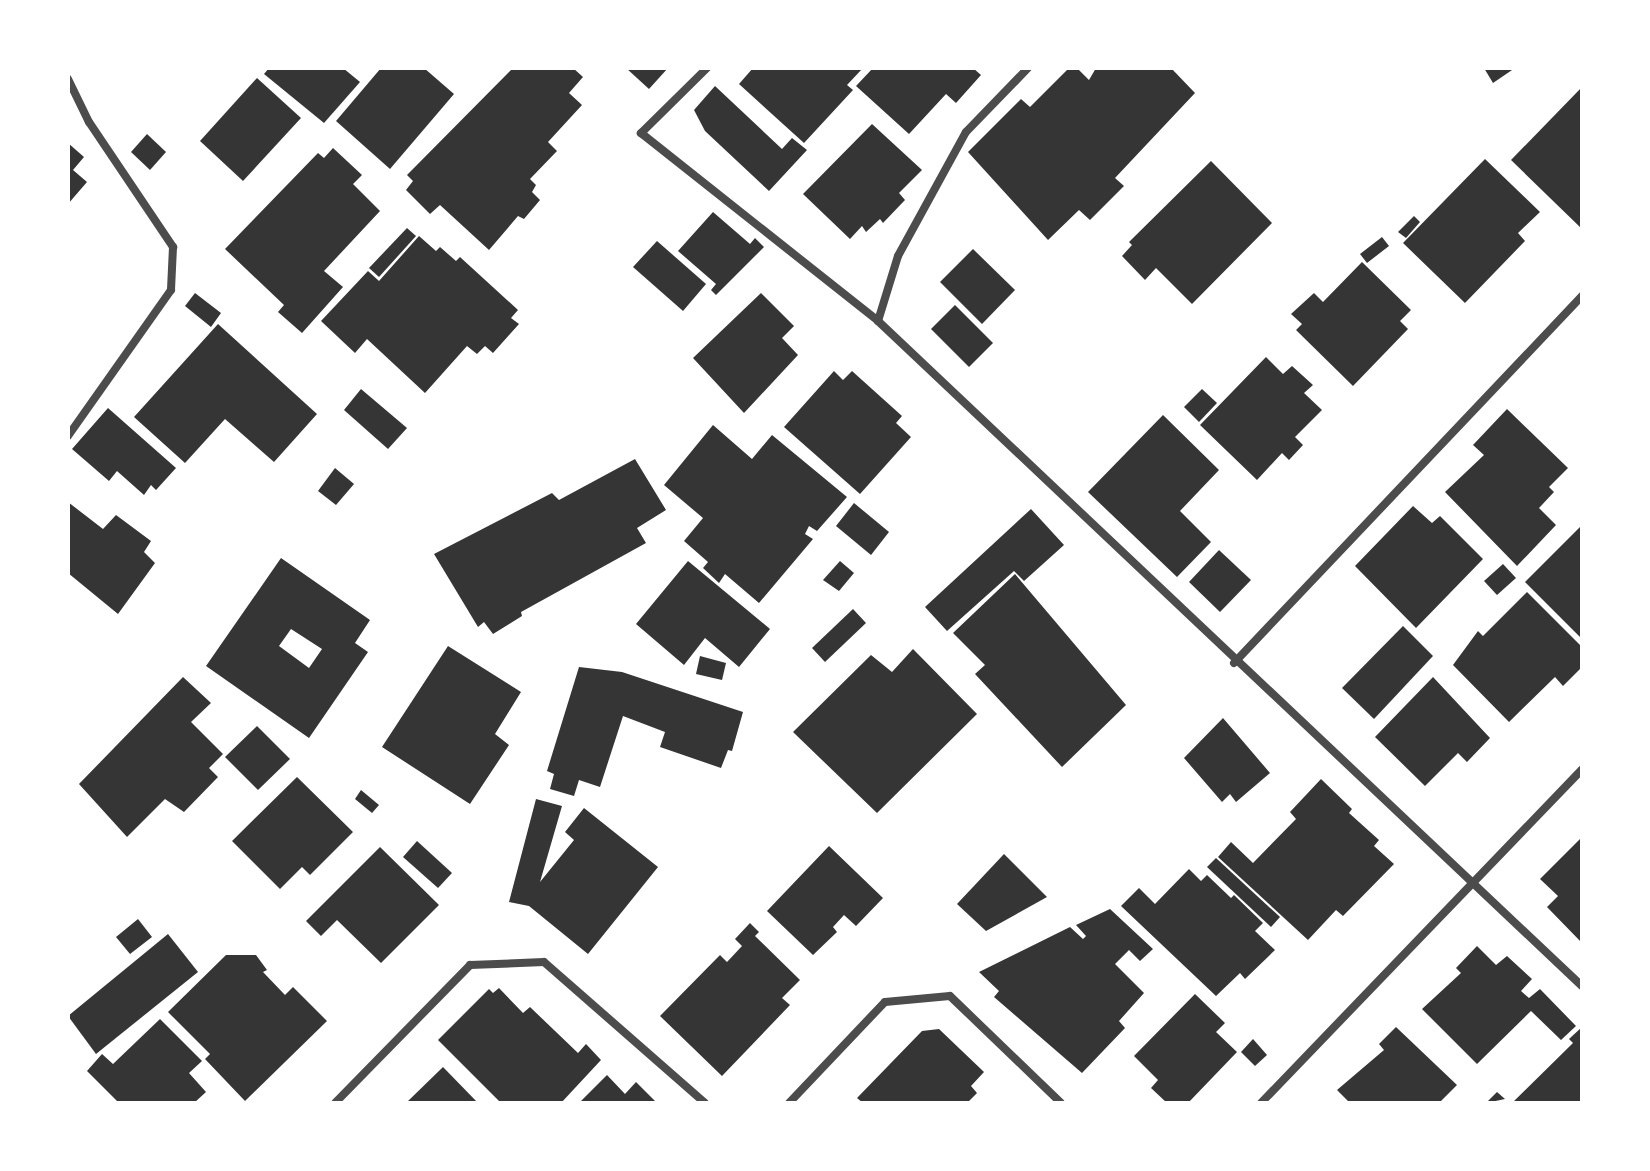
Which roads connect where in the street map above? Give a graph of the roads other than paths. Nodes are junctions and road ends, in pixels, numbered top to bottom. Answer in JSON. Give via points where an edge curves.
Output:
{"nodes":[{"id":1,"x":707,"y":68,"type":"edge"},
{"id":2,"x":1028,"y":68,"type":"edge"},
{"id":3,"x":68,"y":79,"type":"edge"},
{"id":4,"x":1582,"y":296,"type":"edge"},
{"id":5,"x":878,"y":321,"type":"junction"},
{"id":6,"x":68,"y":436,"type":"edge"},
{"id":7,"x":1234,"y":663,"type":"junction"},
{"id":8,"x":1582,"y":770,"type":"edge"},
{"id":9,"x":1474,"y":880,"type":"junction"},
{"id":10,"x":1582,"y":986,"type":"edge"},
{"id":11,"x":335,"y":1103,"type":"edge"},
{"id":12,"x":705,"y":1103,"type":"edge"},
{"id":13,"x":789,"y":1103,"type":"edge"},
{"id":14,"x":1061,"y":1103,"type":"edge"},
{"id":15,"x":1261,"y":1103,"type":"edge"}],
"edges":[{"from":1,"to":5,"type":"street","via":[[641,133]]},
{"from":2,"to":5,"type":"street","via":[[966,132],[898,256]]},
{"from":3,"to":6,"type":"street","via":[[89,122],[173,247],[171,290]]},
{"from":4,"to":7,"type":"street"},
{"from":5,"to":7,"type":"street"},
{"from":7,"to":9,"type":"street"},
{"from":8,"to":9,"type":"street"},
{"from":9,"to":10,"type":"street"},
{"from":9,"to":15,"type":"street"},
{"from":11,"to":12,"type":"street","via":[[470,965],[544,962]]},
{"from":13,"to":14,"type":"street","via":[[885,1002],[950,996]]}]}
